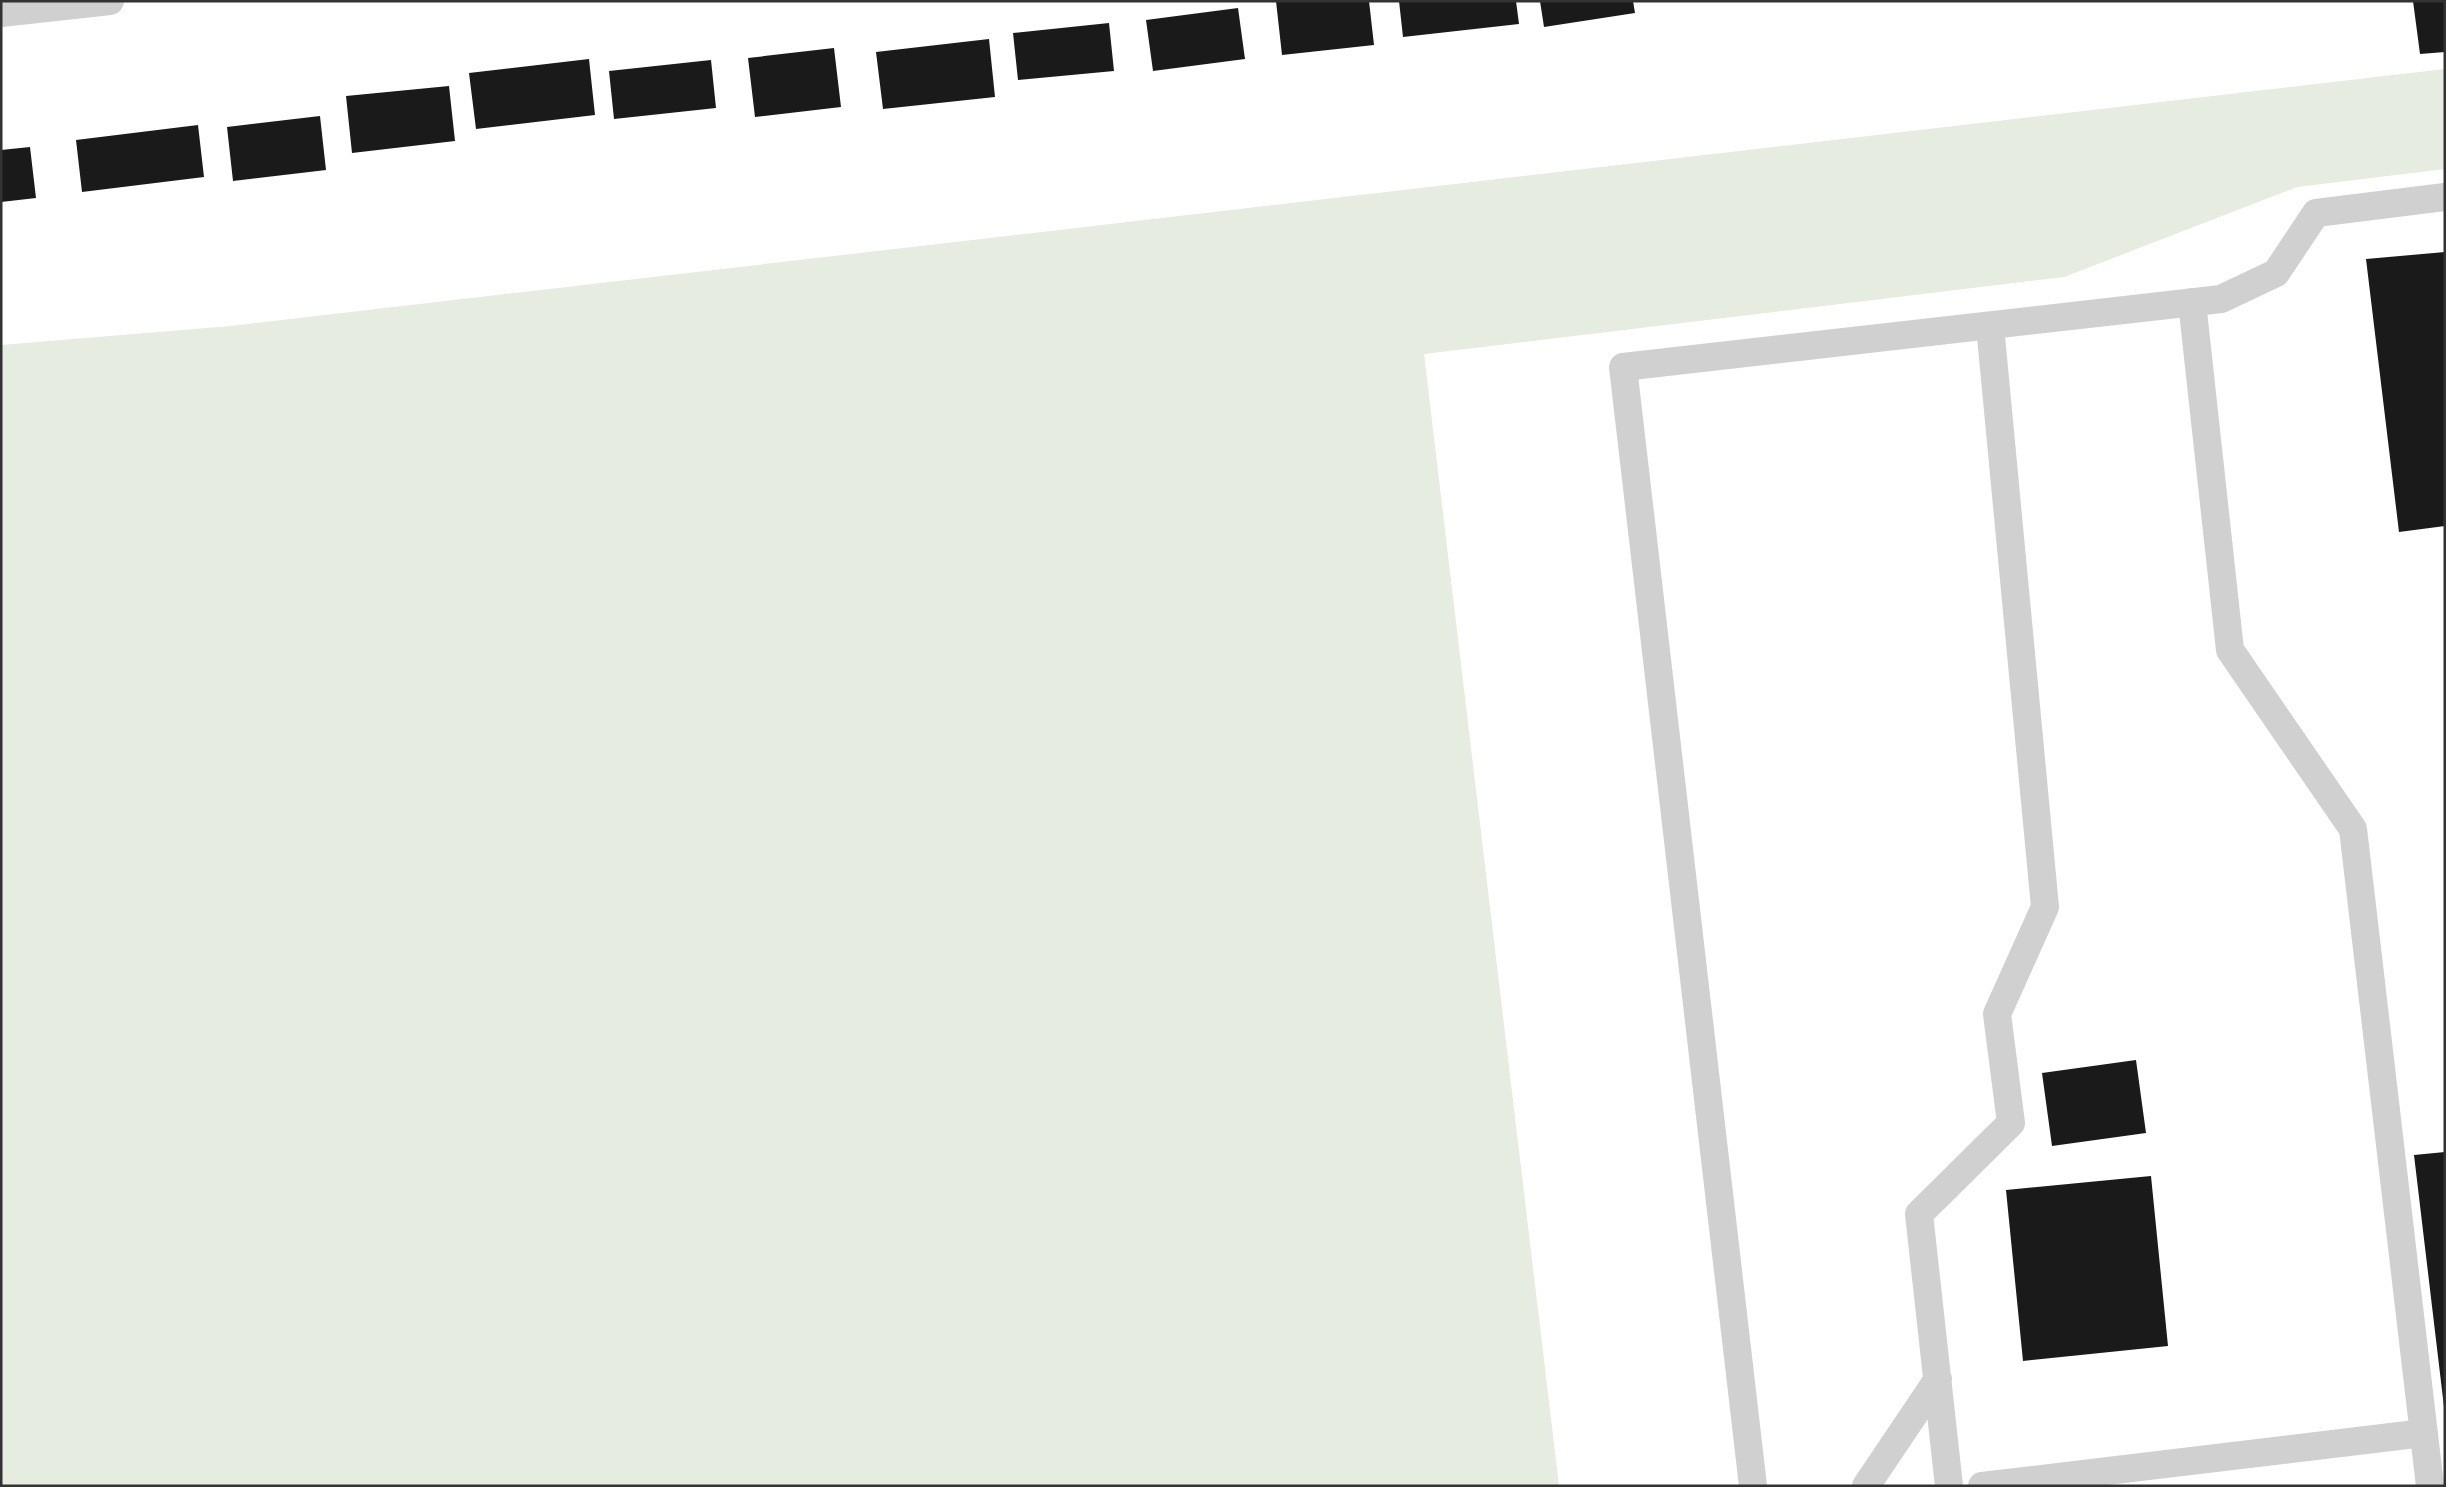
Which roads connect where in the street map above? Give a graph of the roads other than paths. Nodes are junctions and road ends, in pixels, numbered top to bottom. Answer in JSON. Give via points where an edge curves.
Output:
{"nodes":[{"id":1,"x":110,"y":1,"type":"edge"},
{"id":2,"x":1,"y":13,"type":"edge"},
{"id":3,"x":2445,"y":197,"type":"edge"},
{"id":4,"x":2192,"y":302,"type":"junction"},
{"id":5,"x":1990,"y":326,"type":"junction"},
{"id":6,"x":1938,"y":1379,"type":"junction"},
{"id":7,"x":2424,"y":1433,"type":"junction"},
{"id":8,"x":1753,"y":1486,"type":"edge"},
{"id":9,"x":1866,"y":1486,"type":"edge"},
{"id":10,"x":1949,"y":1486,"type":"edge"},
{"id":11,"x":1982,"y":1486,"type":"edge"},
{"id":12,"x":2430,"y":1486,"type":"edge"}],
"edges":[{"from":1,"to":2,"type":"street"},
{"from":3,"to":4,"type":"street","via":[[2316,213],[2276,273],[2221,299]]},
{"from":4,"to":5,"type":"street"},
{"from":4,"to":7,"type":"street","via":[[2230,650],[2353,830]]},
{"from":5,"to":6,"type":"street","via":[[2045,908],[1997,1014],[2011,1123],[1919,1214]]},
{"from":5,"to":8,"type":"street","via":[[1623,367]]},
{"from":6,"to":9,"type":"street"},
{"from":6,"to":10,"type":"street"},
{"from":7,"to":11,"type":"street"},
{"from":7,"to":12,"type":"street"}]}
